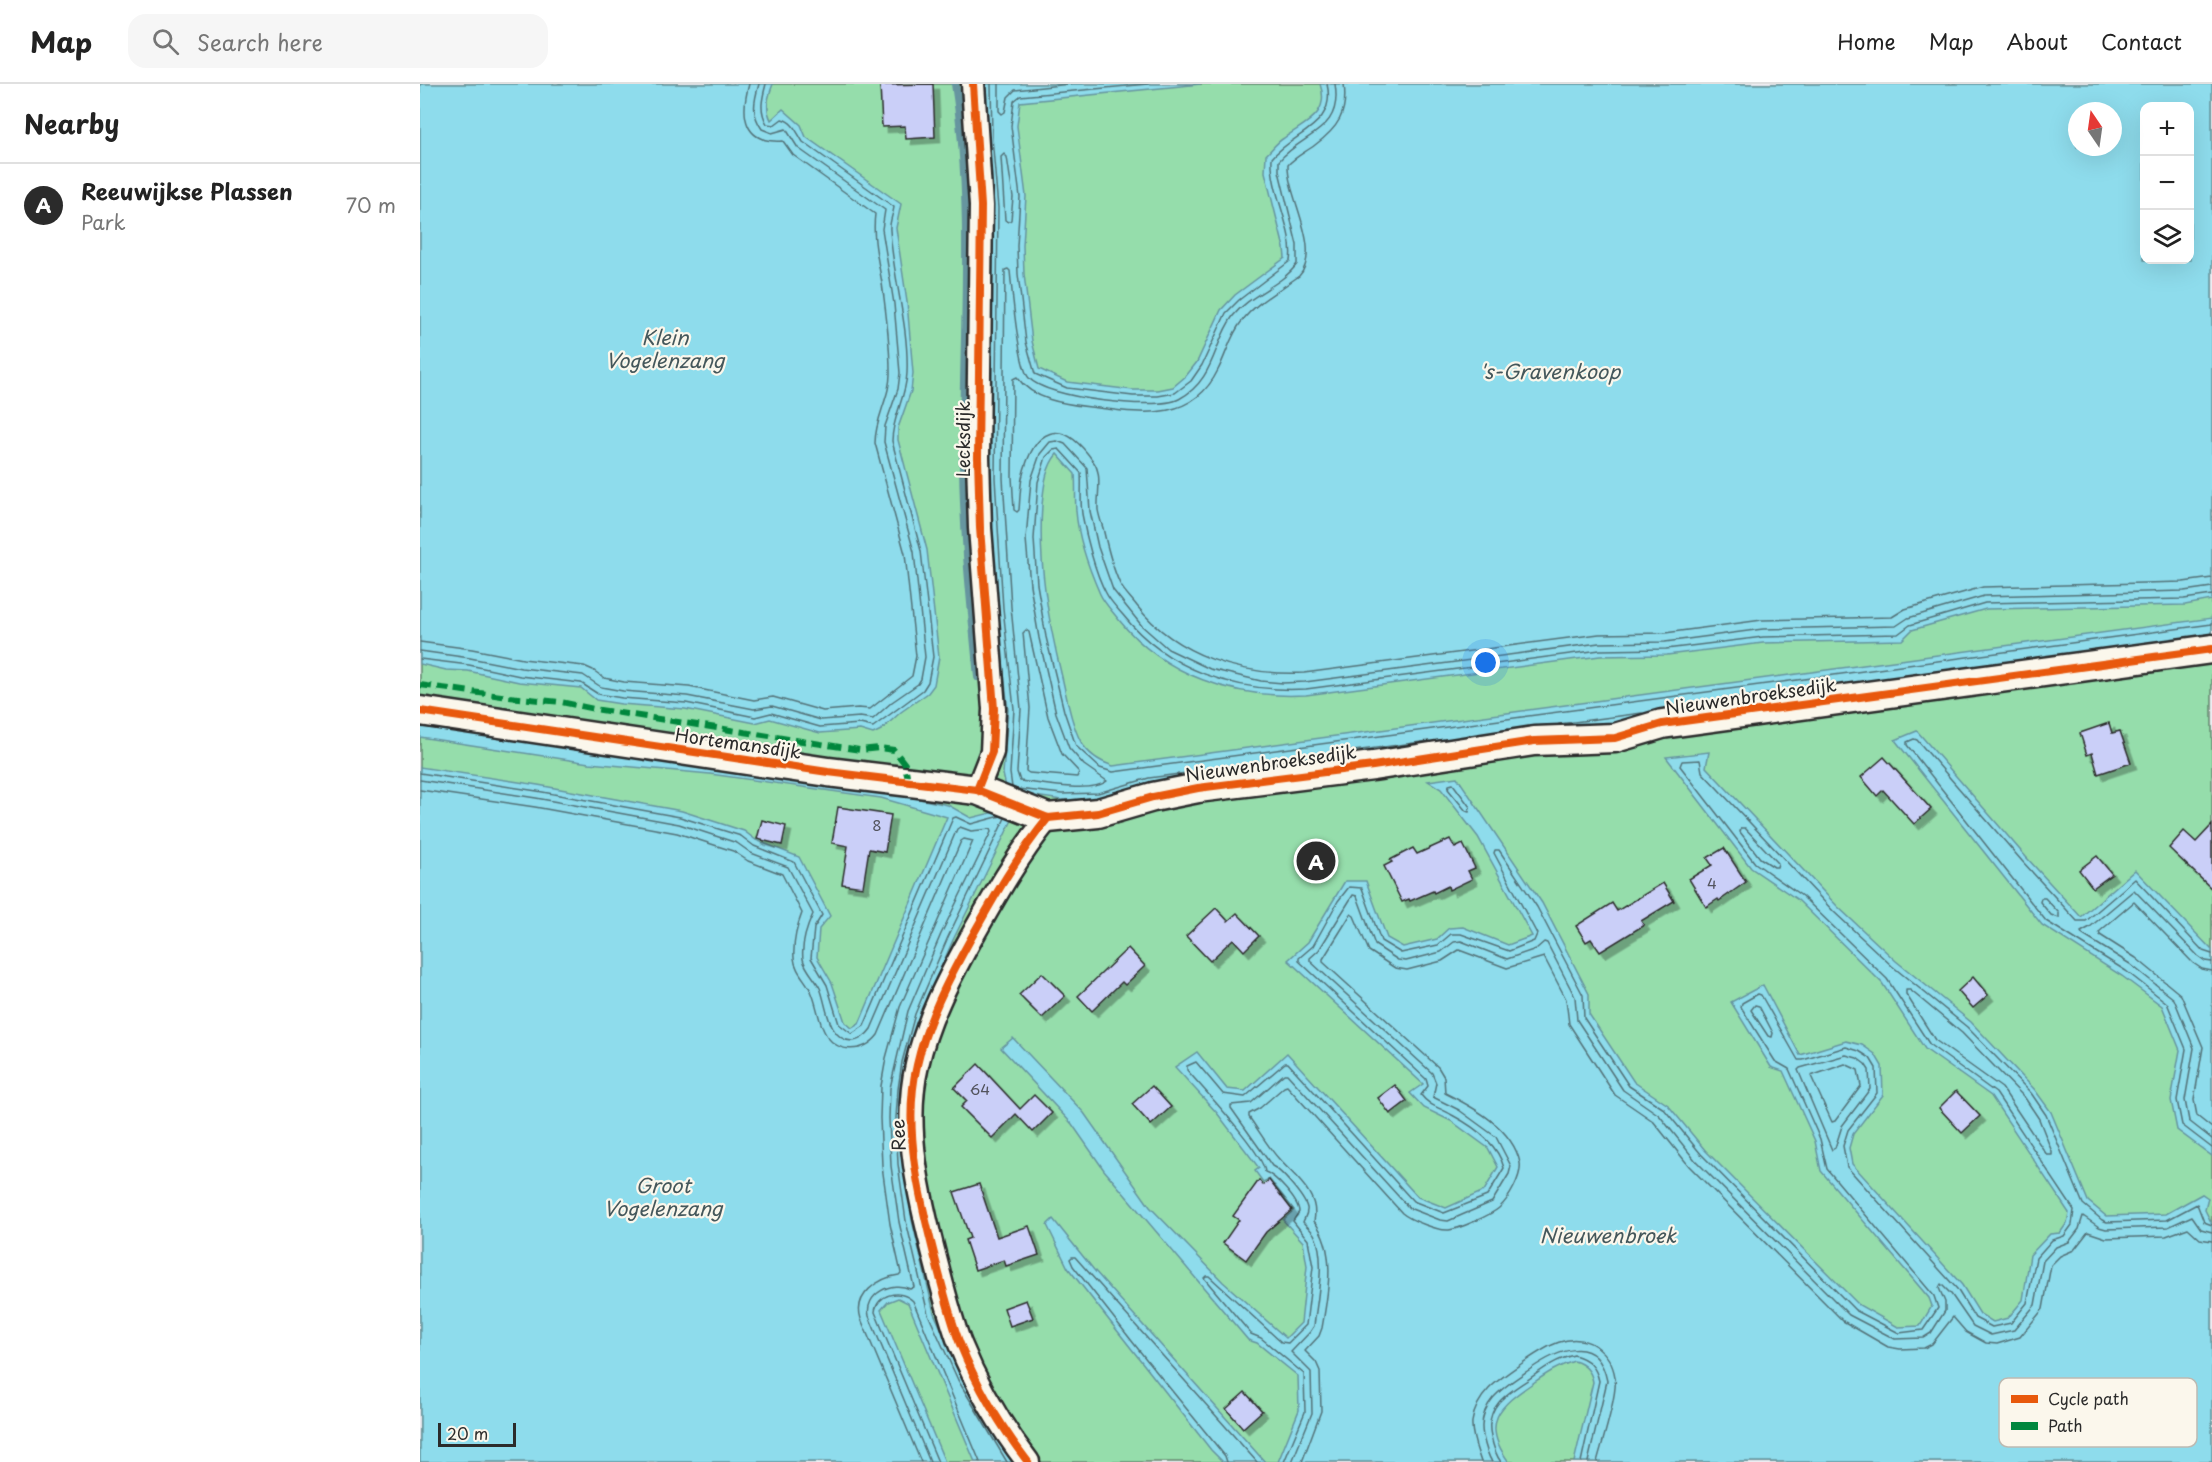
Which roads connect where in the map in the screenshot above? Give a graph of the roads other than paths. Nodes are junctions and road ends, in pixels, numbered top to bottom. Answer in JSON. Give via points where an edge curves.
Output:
{"nodes":[{"id":1,"x":973,"y":84,"type":"edge"},
{"id":2,"x":2212,"y":649,"type":"edge"},
{"id":3,"x":420,"y":711,"type":"edge"},
{"id":4,"x":977,"y":790,"type":"junction"},
{"id":5,"x":1048,"y":818,"type":"junction"},
{"id":6,"x":1028,"y":1462,"type":"edge"}],
"edges":[{"from":1,"to":4,"type":"street","name":"Lecksdijk","via":[[981,206],[980,528],[994,709],[992,752]]},
{"from":2,"to":5,"type":"street","name":"Nieuwenbroeksedijk","via":[[1662,724],[1615,738],[1534,741],[1198,788],[1098,813]]},
{"from":3,"to":4,"type":"street","name":"Hortemansdijk","via":[[828,772]]},
{"from":4,"to":5,"type":"street","name":"Hortemansdijk"},
{"from":5,"to":6,"type":"street","name":"Ree","via":[[1001,884],[951,975],[925,1035],[912,1095],[917,1181],[945,1299],[973,1372],[1011,1440]]}]}
